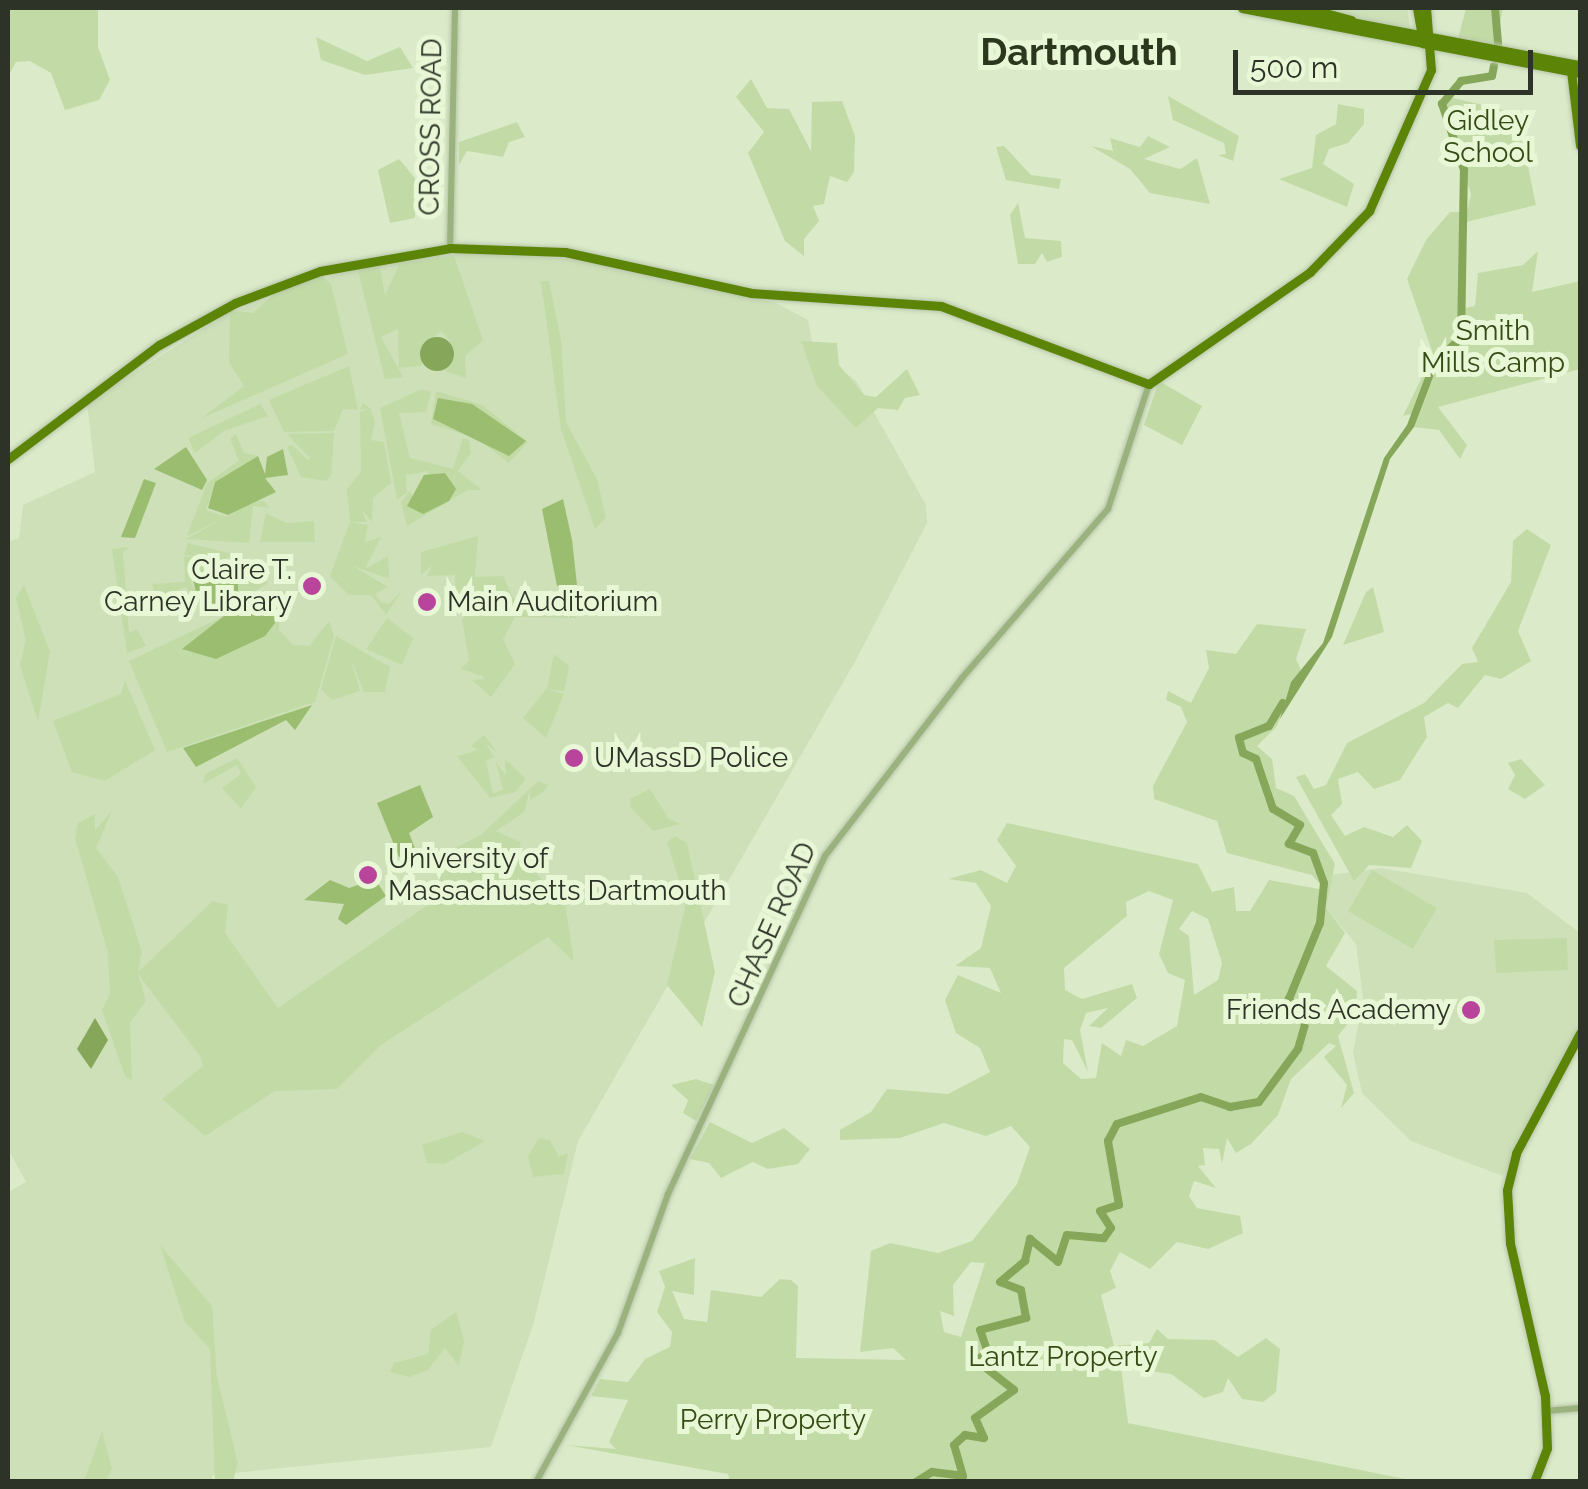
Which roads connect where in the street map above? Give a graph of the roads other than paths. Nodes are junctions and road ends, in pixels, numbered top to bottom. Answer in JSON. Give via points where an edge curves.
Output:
{"nodes":[{"id":1,"x":455,"y":8,"type":"edge"},
{"id":2,"x":1242,"y":8,"type":"edge"},
{"id":3,"x":1277,"y":8,"type":"edge"},
{"id":4,"x":1308,"y":8,"type":"edge"},
{"id":5,"x":1417,"y":8,"type":"edge"},
{"id":6,"x":1426,"y":8,"type":"edge"},
{"id":7,"x":1372,"y":29,"type":"junction"},
{"id":8,"x":1427,"y":44,"type":"junction"},
{"id":9,"x":1450,"y":53,"type":"junction"},
{"id":10,"x":1576,"y":68,"type":"edge"},
{"id":11,"x":1428,"y":81,"type":"junction"},
{"id":12,"x":1580,"y":145,"type":"edge"},
{"id":13,"x":450,"y":248,"type":"junction"},
{"id":14,"x":1150,"y":384,"type":"junction"},
{"id":15,"x":8,"y":458,"type":"edge"},
{"id":16,"x":1580,"y":1034,"type":"edge"},
{"id":17,"x":1580,"y":1408,"type":"edge"},
{"id":18,"x":1546,"y":1410,"type":"junction"},
{"id":19,"x":536,"y":1482,"type":"edge"},
{"id":20,"x":1534,"y":1482,"type":"edge"}],
"edges":[{"from":1,"to":13,"type":"street","name":"CROSS ROAD"},
{"from":2,"to":8,"type":"main road"},
{"from":3,"to":7,"type":"main road"},
{"from":4,"to":7,"type":"main road"},
{"from":5,"to":8,"type":"main road"},
{"from":6,"to":8,"type":"main road"},
{"from":7,"to":8,"type":"main road"},
{"from":8,"to":9,"type":"main road"},
{"from":8,"to":10,"type":"main road"},
{"from":8,"to":11,"type":"main road"},
{"from":9,"to":10,"type":"main road"},
{"from":9,"to":11,"type":"main road"},
{"from":10,"to":12,"type":"main road"},
{"from":11,"to":14,"type":"main road","via":[[1390,175],[1347,238]]},
{"from":13,"to":14,"type":"main road","via":[[564,252],[752,293],[941,306]]},
{"from":13,"to":15,"type":"main road","via":[[320,271],[235,303],[159,345]]},
{"from":14,"to":19,"type":"street","name":"CHASE ROAD","via":[[1125,474],[1098,523],[962,678],[824,856],[683,1158],[618,1333]]},
{"from":16,"to":18,"type":"main road","via":[[1518,1148],[1508,1184],[1510,1243]]},
{"from":17,"to":18,"type":"street"},
{"from":18,"to":20,"type":"main road","via":[[1548,1448]]}]}
